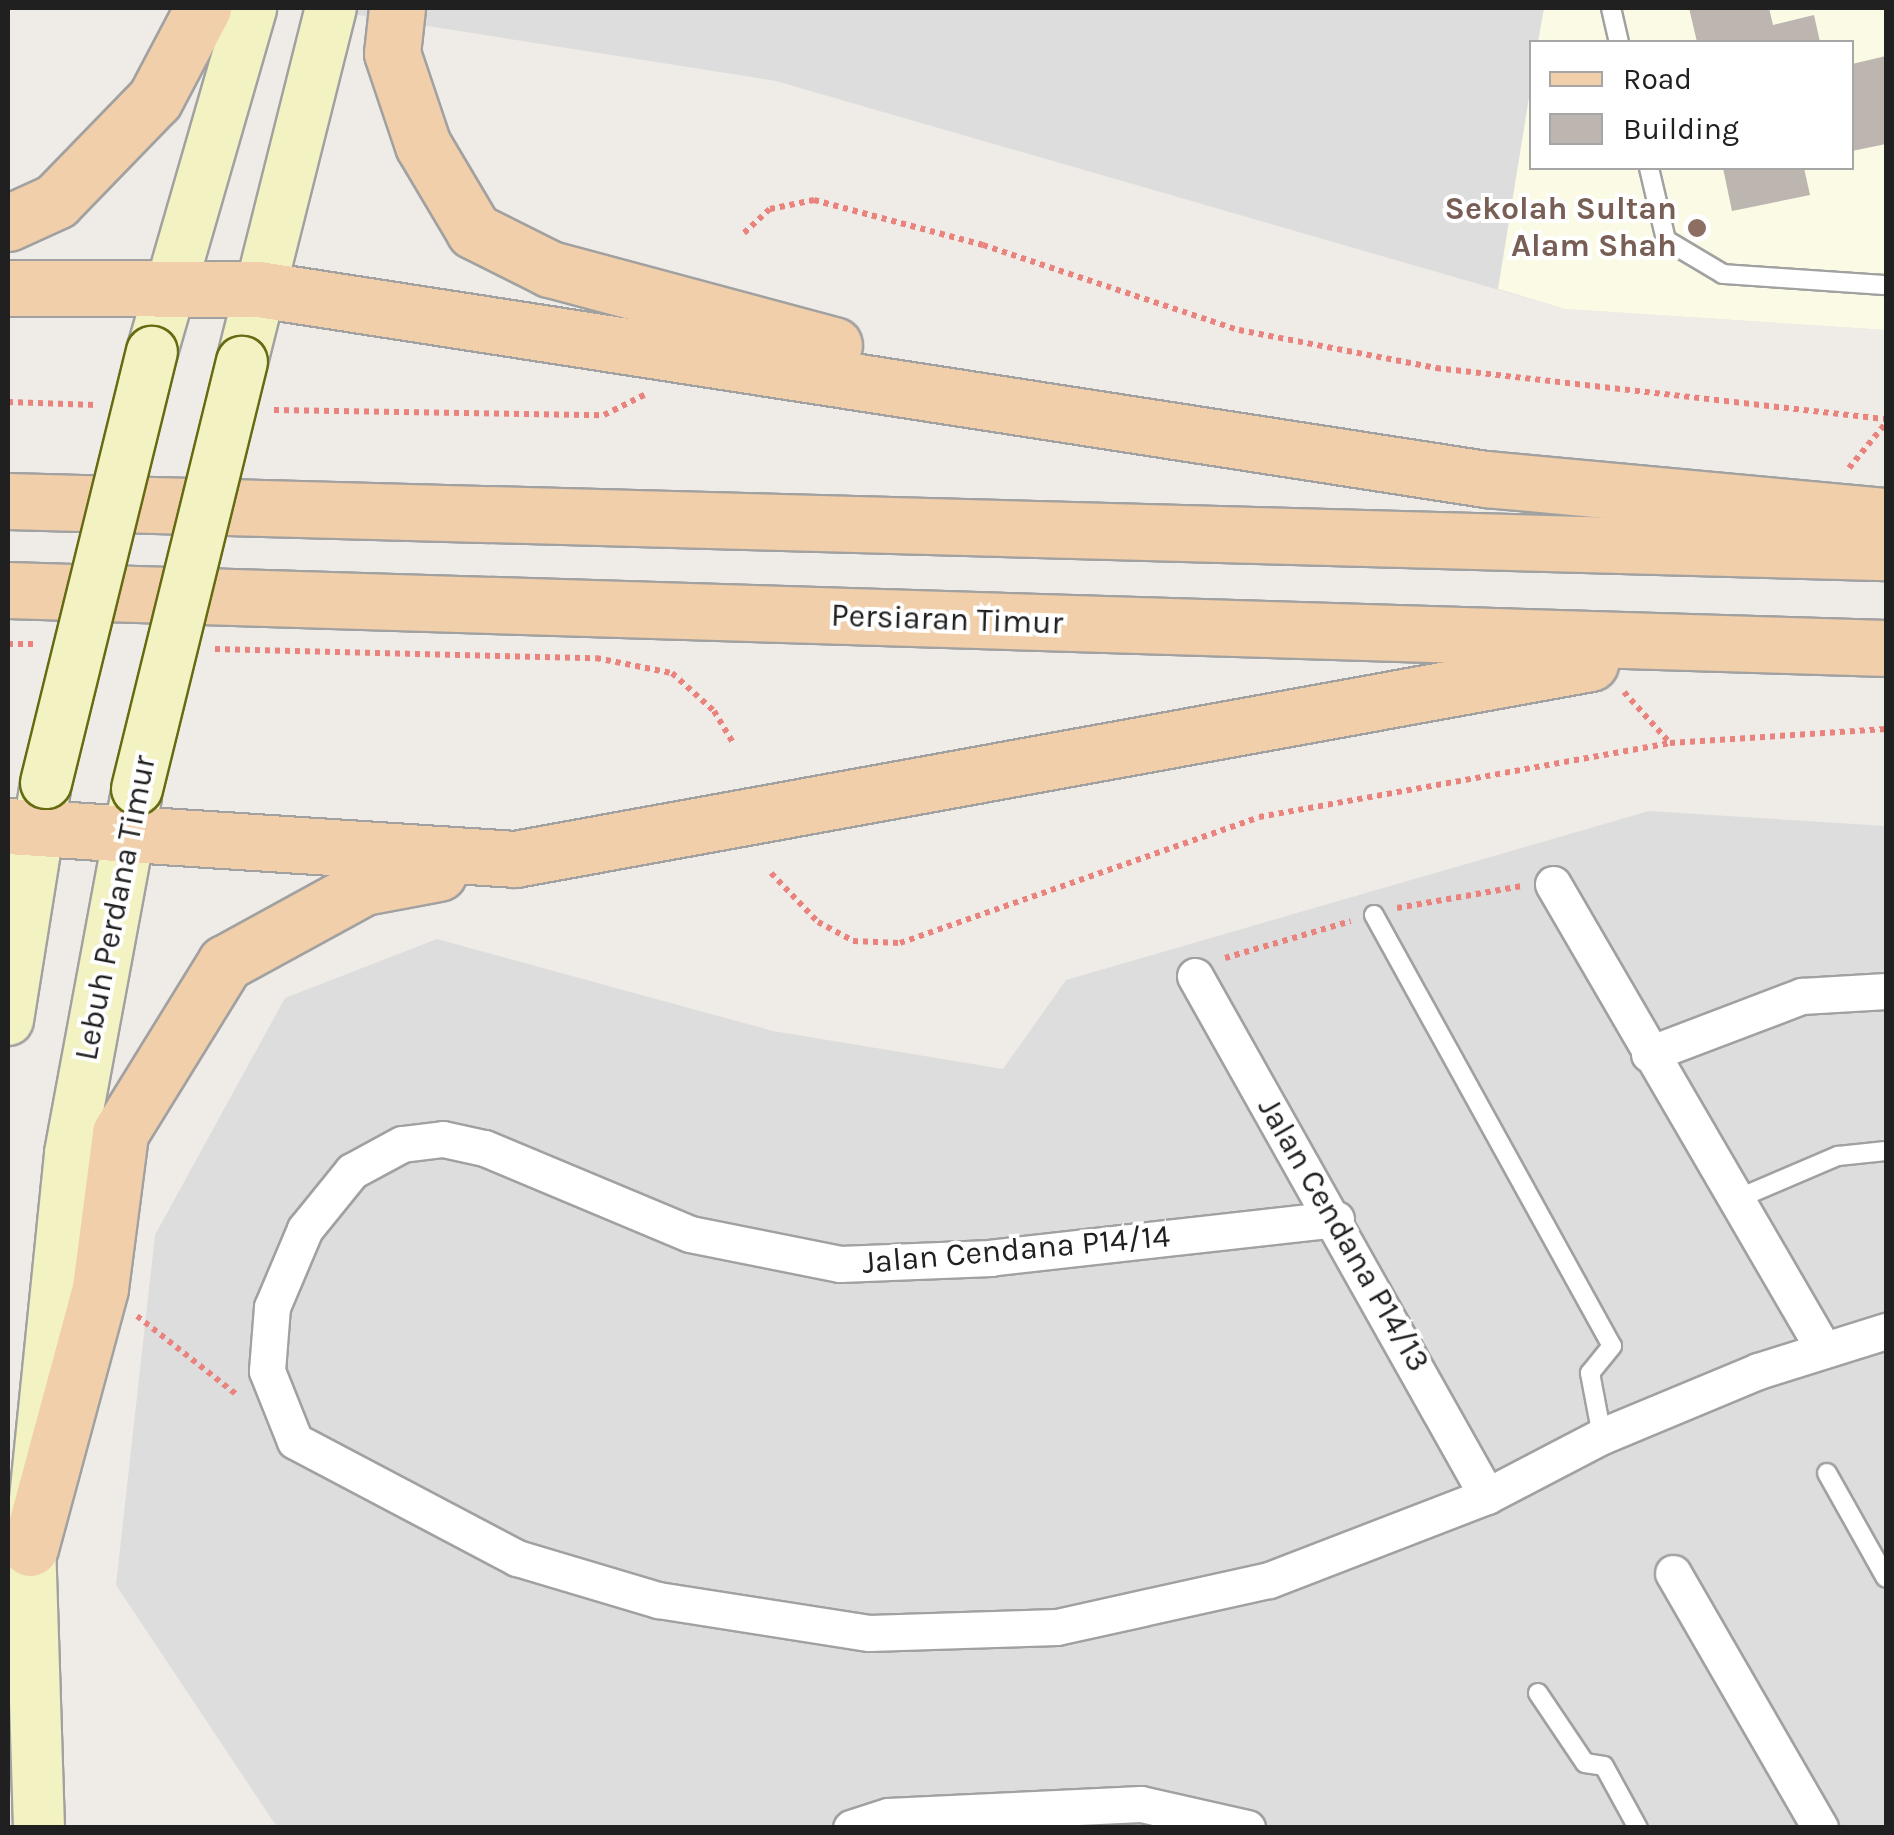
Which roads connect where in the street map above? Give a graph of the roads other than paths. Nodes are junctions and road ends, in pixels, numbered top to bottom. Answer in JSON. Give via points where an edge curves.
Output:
{"nodes":[{"id":1,"x":203,"y":8,"type":"edge"},
{"id":2,"x":250,"y":8,"type":"edge"},
{"id":3,"x":331,"y":8,"type":"edge"},
{"id":4,"x":397,"y":8,"type":"edge"},
{"id":5,"x":1611,"y":8,"type":"edge"},
{"id":6,"x":1619,"y":40,"type":"edge"},
{"id":7,"x":1648,"y":170,"type":"edge"},
{"id":8,"x":8,"y":223,"type":"edge"},
{"id":9,"x":1886,"y":285,"type":"edge"},
{"id":10,"x":169,"y":286,"type":"junction"},
{"id":11,"x":8,"y":288,"type":"edge"},
{"id":12,"x":258,"y":290,"type":"junction"},
{"id":13,"x":1162,"y":434,"type":"junction"},
{"id":14,"x":8,"y":501,"type":"edge"},
{"id":15,"x":1886,"y":516,"type":"edge"},
{"id":16,"x":1886,"y":552,"type":"edge"},
{"id":17,"x":8,"y":590,"type":"edge"},
{"id":18,"x":1782,"y":646,"type":"junction"},
{"id":19,"x":1886,"y":648,"type":"edge"},
{"id":20,"x":30,"y":812,"type":"edge"},
{"id":21,"x":132,"y":812,"type":"junction"},
{"id":22,"x":515,"y":859,"type":"junction"},
{"id":23,"x":1553,"y":884,"type":"dead end"},
{"id":24,"x":1374,"y":915,"type":"dead end"},
{"id":25,"x":1194,"y":976,"type":"dead end"},
{"id":26,"x":1886,"y":991,"type":"edge"},
{"id":27,"x":8,"y":1020,"type":"edge"},
{"id":28,"x":1649,"y":1054,"type":"junction"},
{"id":29,"x":1886,"y":1151,"type":"edge"},
{"id":30,"x":1738,"y":1199,"type":"junction"},
{"id":31,"x":1336,"y":1220,"type":"junction"},
{"id":32,"x":1886,"y":1330,"type":"edge"},
{"id":33,"x":1824,"y":1350,"type":"junction"},
{"id":34,"x":1602,"y":1436,"type":"junction"},
{"id":35,"x":1827,"y":1474,"type":"dead end"},
{"id":36,"x":1487,"y":1496,"type":"junction"},
{"id":37,"x":30,"y":1548,"type":"junction"},
{"id":38,"x":1673,"y":1573,"type":"dead end"},
{"id":39,"x":1886,"y":1578,"type":"edge"},
{"id":40,"x":1538,"y":1693,"type":"dead end"},
{"id":41,"x":39,"y":1828,"type":"edge"},
{"id":42,"x":851,"y":1828,"type":"edge"},
{"id":43,"x":1248,"y":1828,"type":"edge"},
{"id":44,"x":1638,"y":1828,"type":"edge"},
{"id":45,"x":1820,"y":1828,"type":"edge"}],
"edges":[{"from":1,"to":8,"type":"main road","via":[[155,99],[56,202]]},
{"from":2,"to":10,"type":"main road"},
{"from":3,"to":12,"type":"main road","name":"Lebuh Perdana Timur"},
{"from":4,"to":13,"type":"main road","via":[[392,54],[423,145],[474,232],[550,270]]},
{"from":5,"to":6,"type":"lane"},
{"from":7,"to":9,"type":"lane","via":[[1666,240],[1722,274]]},
{"from":10,"to":11,"type":"main road"},
{"from":10,"to":12,"type":"main road"},
{"from":10,"to":20,"type":"main road","bridge":true},
{"from":12,"to":13,"type":"main road","via":[[691,353]]},
{"from":12,"to":21,"type":"main road","name":"Lebuh Perdana Timur","bridge":true},
{"from":13,"to":15,"type":"main road","via":[[1486,479]]},
{"from":14,"to":16,"type":"main road"},
{"from":17,"to":18,"type":"main road","name":"Persiaran Timur"},
{"from":18,"to":19,"type":"main road","name":"Persiaran Timur"},
{"from":18,"to":22,"type":"main road","via":[[1597,662]]},
{"from":20,"to":21,"type":"main road"},
{"from":20,"to":27,"type":"main road"},
{"from":21,"to":22,"type":"main road"},
{"from":21,"to":37,"type":"main road","name":"Lebuh Perdana Timur","via":[[70,1153]]},
{"from":22,"to":37,"type":"main road","via":[[364,887],[225,963],[120,1133],[100,1288]]},
{"from":23,"to":28,"type":"street"},
{"from":24,"to":34,"type":"lane","via":[[1612,1346],[1590,1373]]},
{"from":25,"to":31,"type":"street","name":"Jalan Cendana P14/13"},
{"from":26,"to":28,"type":"street","via":[[1802,996]]},
{"from":28,"to":30,"type":"street"},
{"from":29,"to":30,"type":"lane","via":[[1838,1156]]},
{"from":30,"to":33,"type":"street"},
{"from":31,"to":36,"type":"street","name":"Jalan Cendana P14/13"},
{"from":31,"to":36,"type":"street","name":"Jalan Cendana P14/14","via":[[991,1258],[840,1264],[690,1234],[484,1148],[443,1138],[402,1144],[352,1171],[305,1229],[272,1306],[267,1371],[295,1442],[517,1558],[658,1600],[869,1634],[1057,1627],[1096,1619],[1269,1580]]},
{"from":32,"to":33,"type":"street"},
{"from":33,"to":34,"type":"street"},
{"from":34,"to":36,"type":"street"},
{"from":35,"to":39,"type":"lane"},
{"from":37,"to":41,"type":"main road","name":"Lebuh Perdana Timur"},
{"from":38,"to":45,"type":"street"},
{"from":40,"to":44,"type":"lane","via":[[1586,1763],[1604,1766]]},
{"from":42,"to":43,"type":"street","via":[[888,1816],[1141,1804]]}]}
